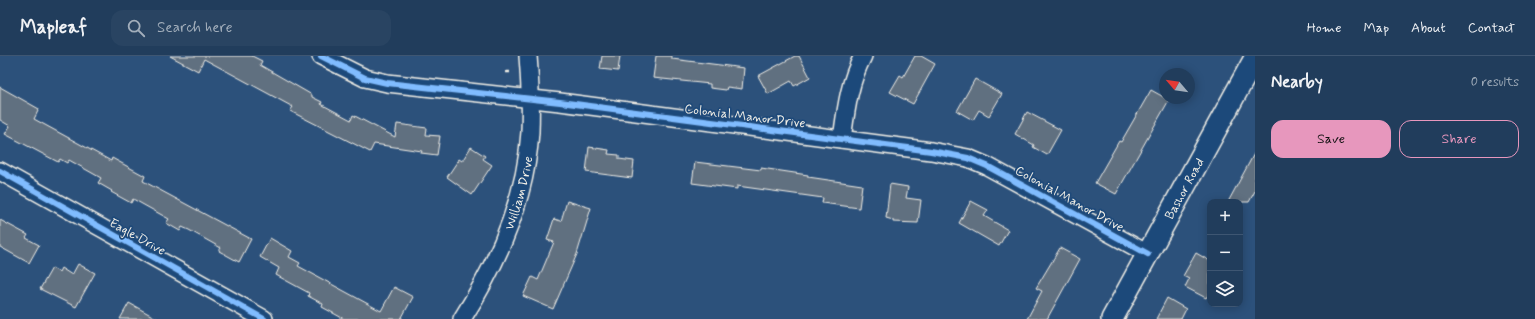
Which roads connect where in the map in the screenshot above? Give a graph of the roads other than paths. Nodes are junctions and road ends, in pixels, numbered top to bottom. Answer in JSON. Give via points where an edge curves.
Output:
{"nodes":[{"id":1,"x":321,"y":56,"type":"edge"},
{"id":2,"x":528,"y":56,"type":"edge"},
{"id":3,"x":863,"y":56,"type":"edge"},
{"id":4,"x":1255,"y":58,"type":"edge"},
{"id":5,"x":531,"y":99,"type":"junction"},
{"id":6,"x":842,"y":139,"type":"junction"},
{"id":7,"x":0,"y":171,"type":"edge"},
{"id":8,"x":1148,"y":254,"type":"junction"},
{"id":9,"x":264,"y":319,"type":"edge"},
{"id":10,"x":462,"y":319,"type":"edge"},
{"id":11,"x":1112,"y":319,"type":"edge"}],
"edges":[{"from":1,"to":5,"type":"street","name":"Colonial Manor Drive","via":[[365,78]]},
{"from":2,"to":5,"type":"street","name":"William Drive"},
{"from":3,"to":6,"type":"street","via":[[852,82]]},
{"from":4,"to":8,"type":"street","name":"Bashor Road"},
{"from":5,"to":6,"type":"street","name":"Colonial Manor Drive"},
{"from":5,"to":10,"type":"street","name":"William Drive","via":[[530,133],[524,173],[513,215],[495,261]]},
{"from":6,"to":8,"type":"street","name":"Colonial Manor Drive","via":[[931,150],[968,158],[1005,175]]},
{"from":7,"to":9,"type":"street","name":"Eagle Drive"},
{"from":8,"to":11,"type":"street","name":"Bashor Road"}]}
